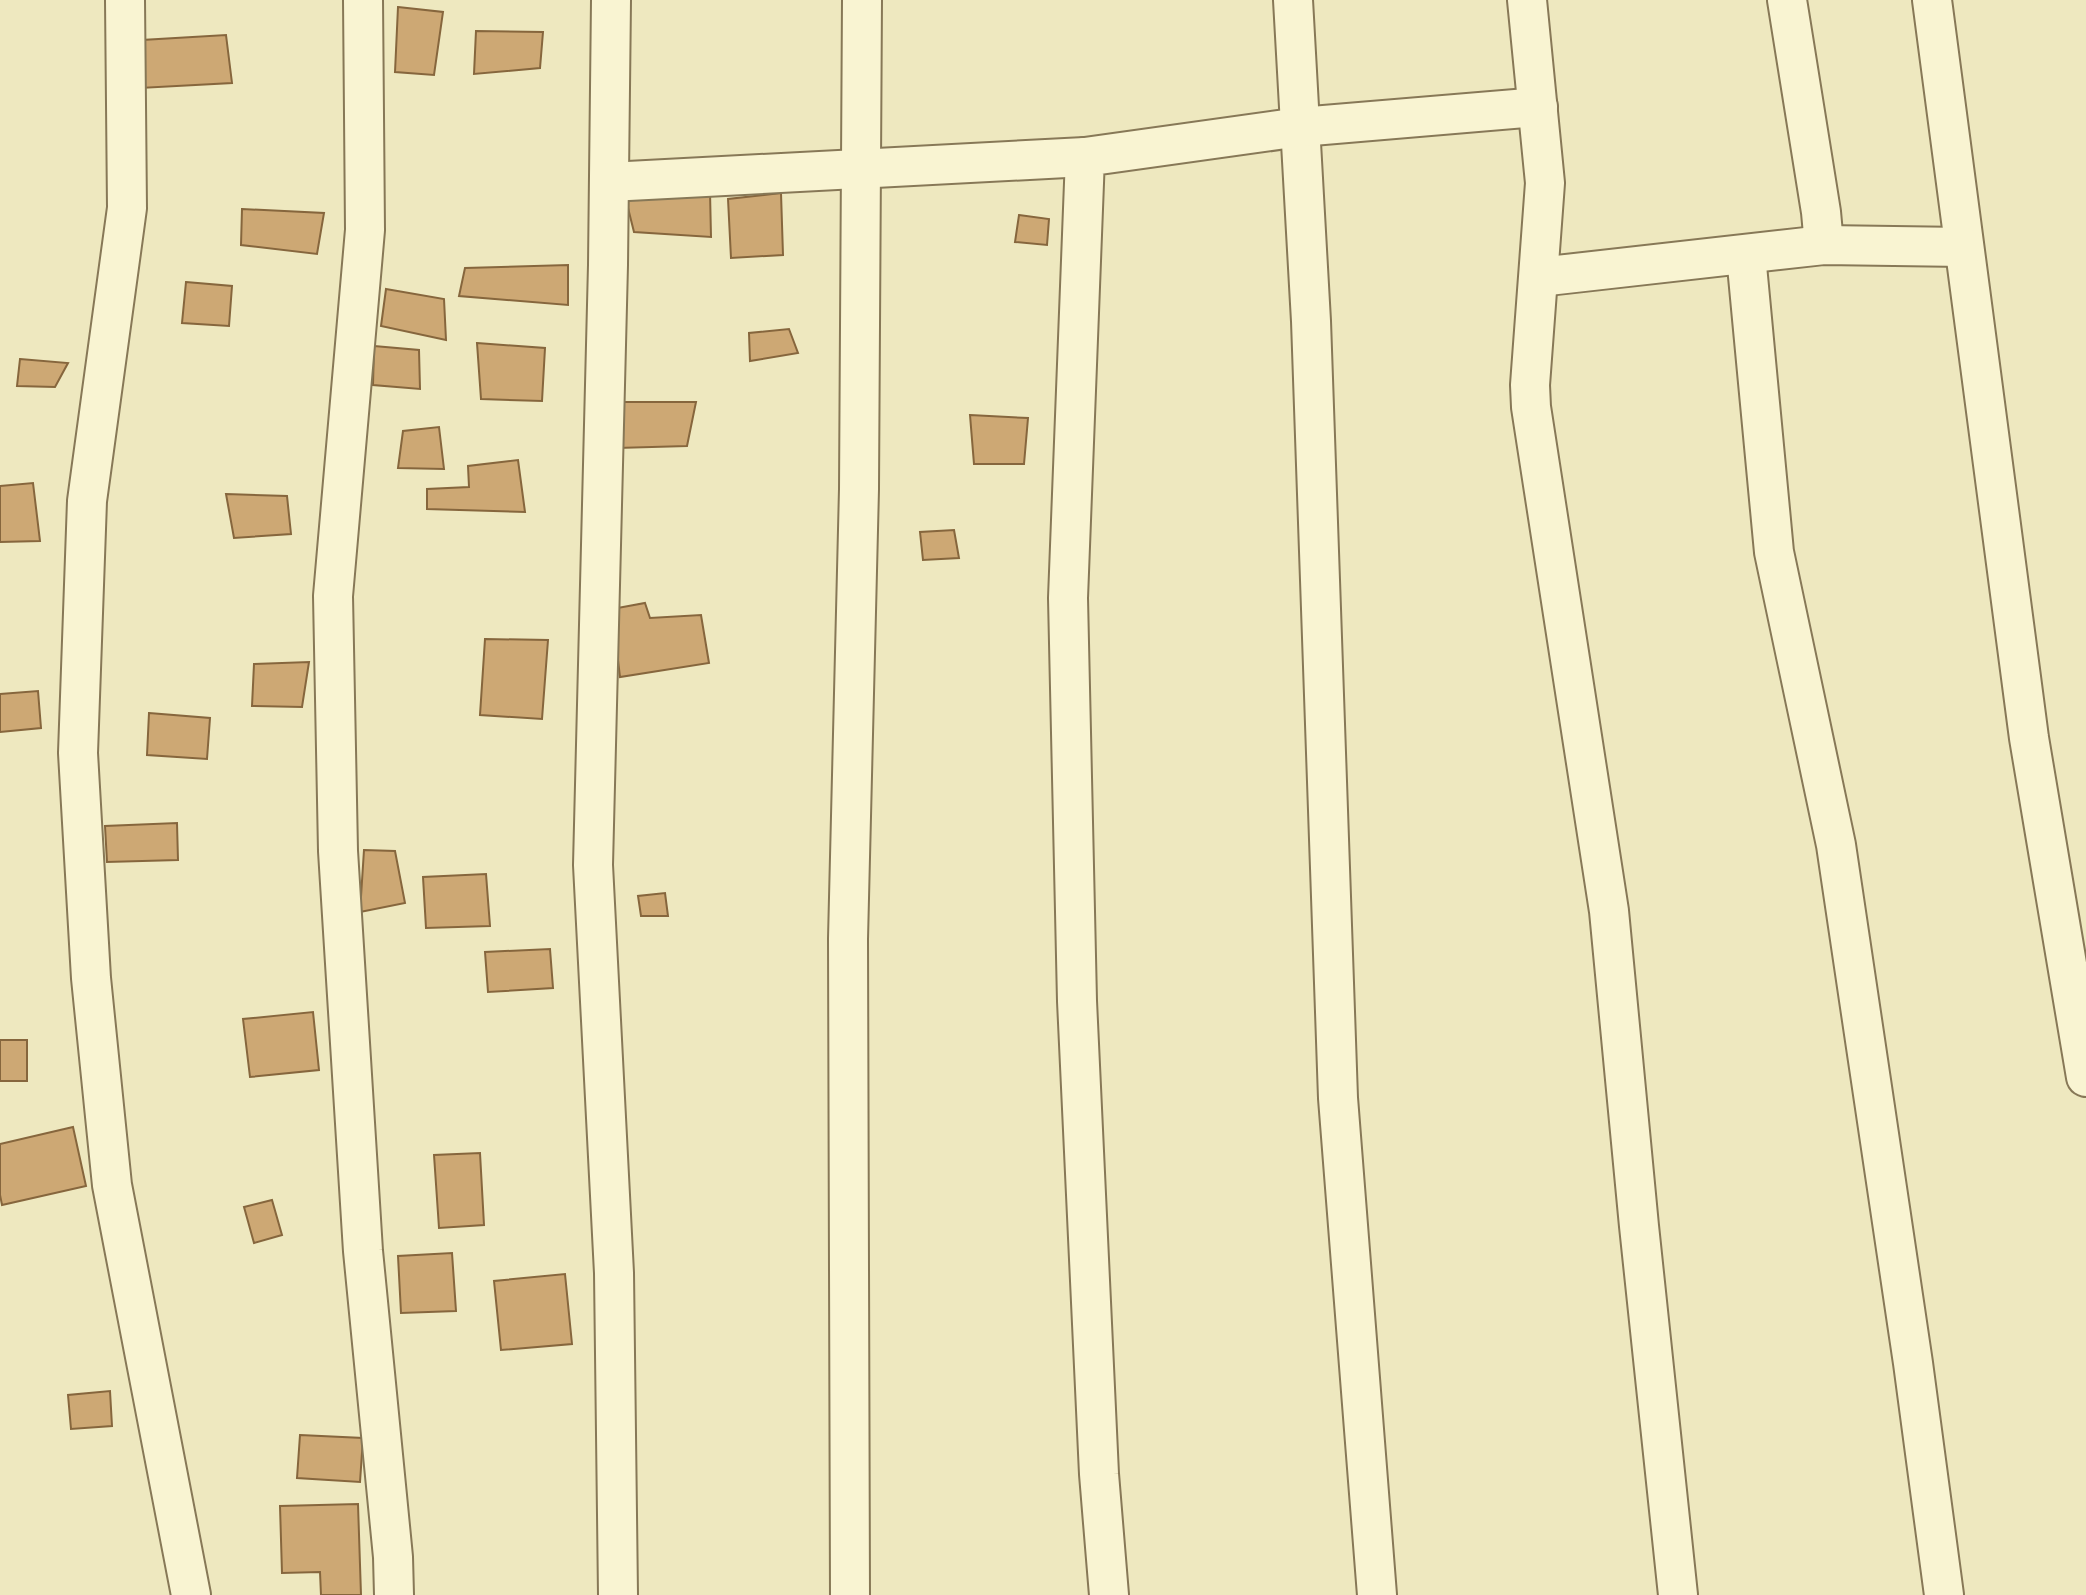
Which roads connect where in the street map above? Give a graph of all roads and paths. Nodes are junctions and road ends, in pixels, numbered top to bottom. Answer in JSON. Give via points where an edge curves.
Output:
{"nodes":[{"id":1,"x":125,"y":0,"type":"edge"},
{"id":2,"x":363,"y":0,"type":"edge"},
{"id":3,"x":611,"y":0,"type":"edge"},
{"id":4,"x":862,"y":0,"type":"edge"},
{"id":5,"x":1293,"y":0,"type":"edge"},
{"id":6,"x":1527,"y":0,"type":"edge"},
{"id":7,"x":1787,"y":0,"type":"edge"},
{"id":8,"x":1932,"y":0,"type":"edge"},
{"id":9,"x":1538,"y":107,"type":"junction"},
{"id":10,"x":1300,"y":127,"type":"junction"},
{"id":11,"x":1085,"y":157,"type":"junction"},
{"id":12,"x":861,"y":170,"type":"junction"},
{"id":13,"x":608,"y":183,"type":"junction"},
{"id":14,"x":1824,"y":245,"type":"junction"},
{"id":15,"x":1964,"y":247,"type":"junction"},
{"id":16,"x":1746,"y":255,"type":"junction"},
{"id":17,"x":1539,"y":277,"type":"junction"},
{"id":18,"x":2086,"y":1077,"type":"edge"},
{"id":19,"x":191,"y":1595,"type":"edge"},
{"id":20,"x":394,"y":1595,"type":"edge"},
{"id":21,"x":618,"y":1595,"type":"edge"},
{"id":22,"x":850,"y":1595,"type":"edge"},
{"id":23,"x":1109,"y":1595,"type":"edge"},
{"id":24,"x":1377,"y":1595,"type":"edge"},
{"id":25,"x":1678,"y":1595,"type":"edge"},
{"id":26,"x":1944,"y":1595,"type":"edge"}],
"edges":[{"from":1,"to":19,"type":"street","via":[[127,208],[87,501],[78,752],[91,978],[112,1185]]},
{"from":2,"to":20,"type":"street","via":[[365,230],[332,596],[340,879],[363,1251]]},
{"from":3,"to":13,"type":"street"},
{"from":4,"to":12,"type":"street"},
{"from":5,"to":10,"type":"street"},
{"from":6,"to":9,"type":"street"},
{"from":7,"to":14,"type":"street"},
{"from":8,"to":15,"type":"street"},
{"from":9,"to":10,"type":"street"},
{"from":9,"to":17,"type":"street","via":[[1545,183]]},
{"from":10,"to":11,"type":"street"},
{"from":10,"to":24,"type":"street","via":[[1338,1098]]},
{"from":11,"to":12,"type":"street"},
{"from":11,"to":23,"type":"street","via":[[1068,598],[1077,1001]]},
{"from":12,"to":13,"type":"street"},
{"from":12,"to":22,"type":"street","via":[[848,939]]},
{"from":13,"to":21,"type":"street","via":[[593,865],[614,1273]]},
{"from":14,"to":15,"type":"street"},
{"from":14,"to":16,"type":"street"},
{"from":15,"to":18,"type":"street","via":[[2029,738]]},
{"from":16,"to":17,"type":"street"},
{"from":16,"to":26,"type":"street","via":[[1774,552],[1836,845]]},
{"from":17,"to":25,"type":"street","via":[[1531,407],[1609,911]]}]}
